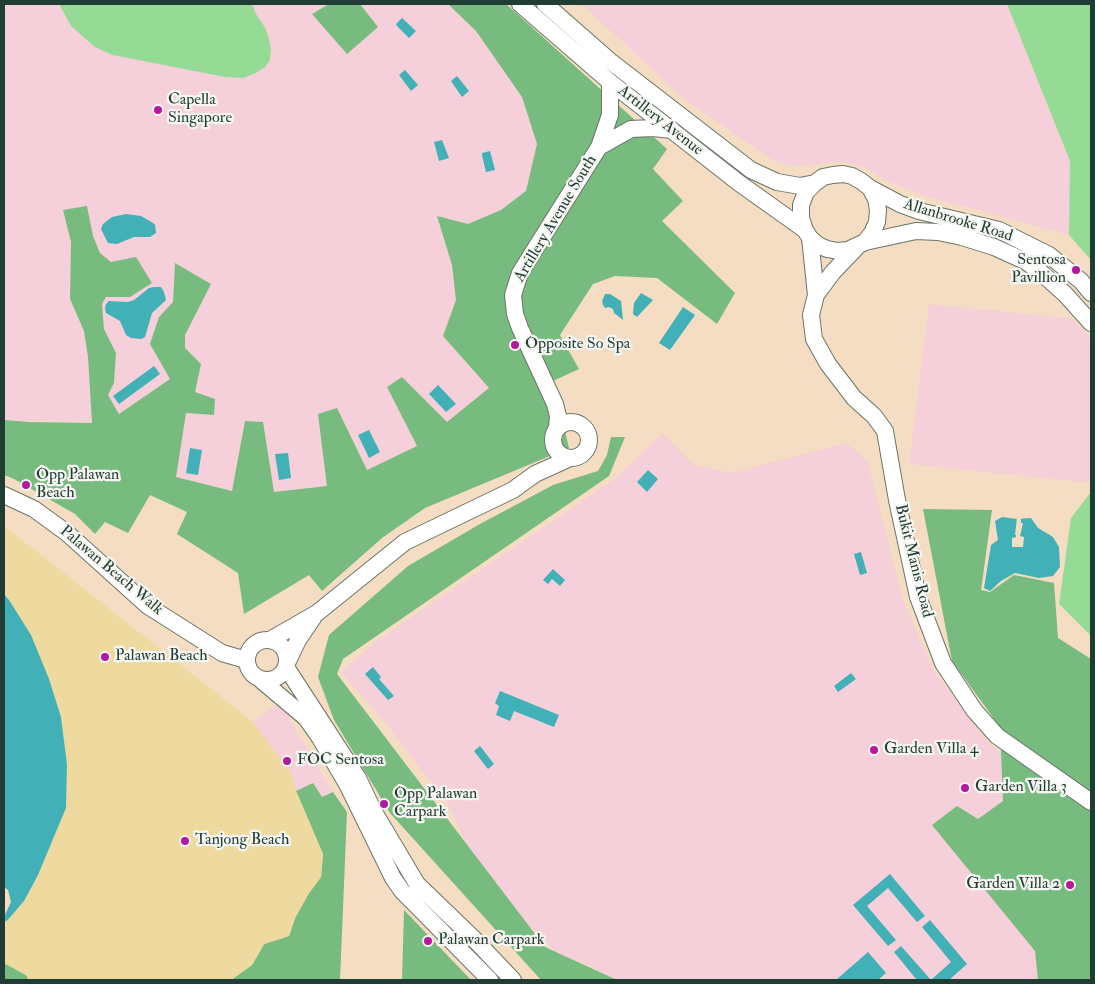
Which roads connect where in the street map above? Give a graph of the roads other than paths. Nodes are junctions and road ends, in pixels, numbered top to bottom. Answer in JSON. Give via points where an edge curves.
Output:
{"nodes":[{"id":1,"x":520,"y":4,"type":"edge"},
{"id":2,"x":545,"y":4,"type":"edge"},
{"id":3,"x":610,"y":82,"type":"junction"},
{"id":4,"x":672,"y":130,"type":"junction"},
{"id":5,"x":599,"y":147,"type":"junction"},
{"id":6,"x":815,"y":183,"type":"junction"},
{"id":7,"x":870,"y":188,"type":"junction"},
{"id":8,"x":807,"y":234,"type":"junction"},
{"id":9,"x":861,"y":244,"type":"junction"},
{"id":10,"x":1091,"y":293,"type":"edge"},
{"id":11,"x":816,"y":294,"type":"junction"},
{"id":12,"x":1091,"y":323,"type":"edge"},
{"id":13,"x":555,"y":404,"type":"junction"},
{"id":14,"x":574,"y":422,"type":"junction"},
{"id":15,"x":557,"y":428,"type":"junction"},
{"id":16,"x":553,"y":444,"type":"junction"},
{"id":17,"x":568,"y":459,"type":"junction"},
{"id":18,"x":535,"y":474,"type":"junction"},
{"id":19,"x":4,"y":495,"type":"edge"},
{"id":20,"x":317,"y":613,"type":"junction"},
{"id":21,"x":270,"y":640,"type":"junction"},
{"id":22,"x":246,"y":660,"type":"junction"},
{"id":23,"x":287,"y":664,"type":"junction"},
{"id":24,"x":261,"y":680,"type":"junction"},
{"id":25,"x":362,"y":787,"type":"junction"},
{"id":26,"x":1091,"y":802,"type":"edge"},
{"id":27,"x":360,"y":814,"type":"junction"},
{"id":28,"x":490,"y":980,"type":"edge"},
{"id":29,"x":513,"y":980,"type":"edge"}],
"edges":[{"from":1,"to":3,"type":"street","name":"Artillery Avenue"},
{"from":2,"to":6,"type":"street","name":"Artillery Avenue","via":[[610,61],[750,170],[785,184]]},
{"from":3,"to":4,"type":"street","name":"Artillery Avenue"},
{"from":3,"to":5,"type":"street","name":"Artillery Avenue South","via":[[610,115]]},
{"from":4,"to":5,"type":"street","name":"Artillery Avenue South","via":[[631,129]]},
{"from":4,"to":8,"type":"street","name":"Artillery Avenue"},
{"from":5,"to":13,"type":"street","name":"Artillery Avenue South","via":[[520,273],[513,295],[520,328]]},
{"from":6,"to":7,"type":"street","name":"Artillery Avenue","via":[[823,177],[843,174]]},
{"from":6,"to":8,"type":"street","via":[[801,204],[801,218]]},
{"from":7,"to":9,"type":"street","via":[[876,199],[878,216],[872,233]]},
{"from":7,"to":10,"type":"street","name":"Allanbrooke Road","via":[[919,211],[1008,234],[1049,255]]},
{"from":8,"to":9,"type":"street","name":"Artillery Avenue","via":[[818,245],[832,250],[848,250]]},
{"from":8,"to":11,"type":"street"},
{"from":9,"to":11,"type":"street"},
{"from":9,"to":12,"type":"street","name":"Allanbrooke Road","via":[[916,231],[938,232],[994,247],[1038,270]]},
{"from":11,"to":26,"type":"street","name":"Bukit Manis Road","via":[[811,315],[814,339],[828,364],[885,432],[918,597],[943,664],[974,710],[997,736]]},
{"from":13,"to":14,"type":"street","name":"Artillery Avenue South"},
{"from":13,"to":15,"type":"street","name":"Artillery Avenue South"},
{"from":14,"to":15,"type":"street"},
{"from":14,"to":17,"type":"street","via":[[584,427],[590,443],[584,453]]},
{"from":15,"to":16,"type":"street"},
{"from":16,"to":17,"type":"street","via":[[558,454]]},
{"from":16,"to":18,"type":"street"},
{"from":17,"to":18,"type":"street"},
{"from":18,"to":20,"type":"street","via":[[513,490],[405,542]]},
{"from":19,"to":22,"type":"street","name":"Palawan Beach Walk","via":[[34,509],[68,533],[148,606],[222,652]]},
{"from":20,"to":21,"type":"street"},
{"from":20,"to":23,"type":"street","via":[[298,640]]},
{"from":21,"to":22,"type":"street","via":[[251,647]]},
{"from":21,"to":23,"type":"street","via":[[285,650]]},
{"from":22,"to":24,"type":"street","via":[[250,672]]},
{"from":23,"to":24,"type":"street","via":[[279,677]]},
{"from":23,"to":25,"type":"street"},
{"from":24,"to":27,"type":"street","via":[[306,718],[348,786]]},
{"from":25,"to":27,"type":"street"},
{"from":25,"to":29,"type":"street","via":[[416,884]]},
{"from":27,"to":28,"type":"street","via":[[402,891]]}]}
